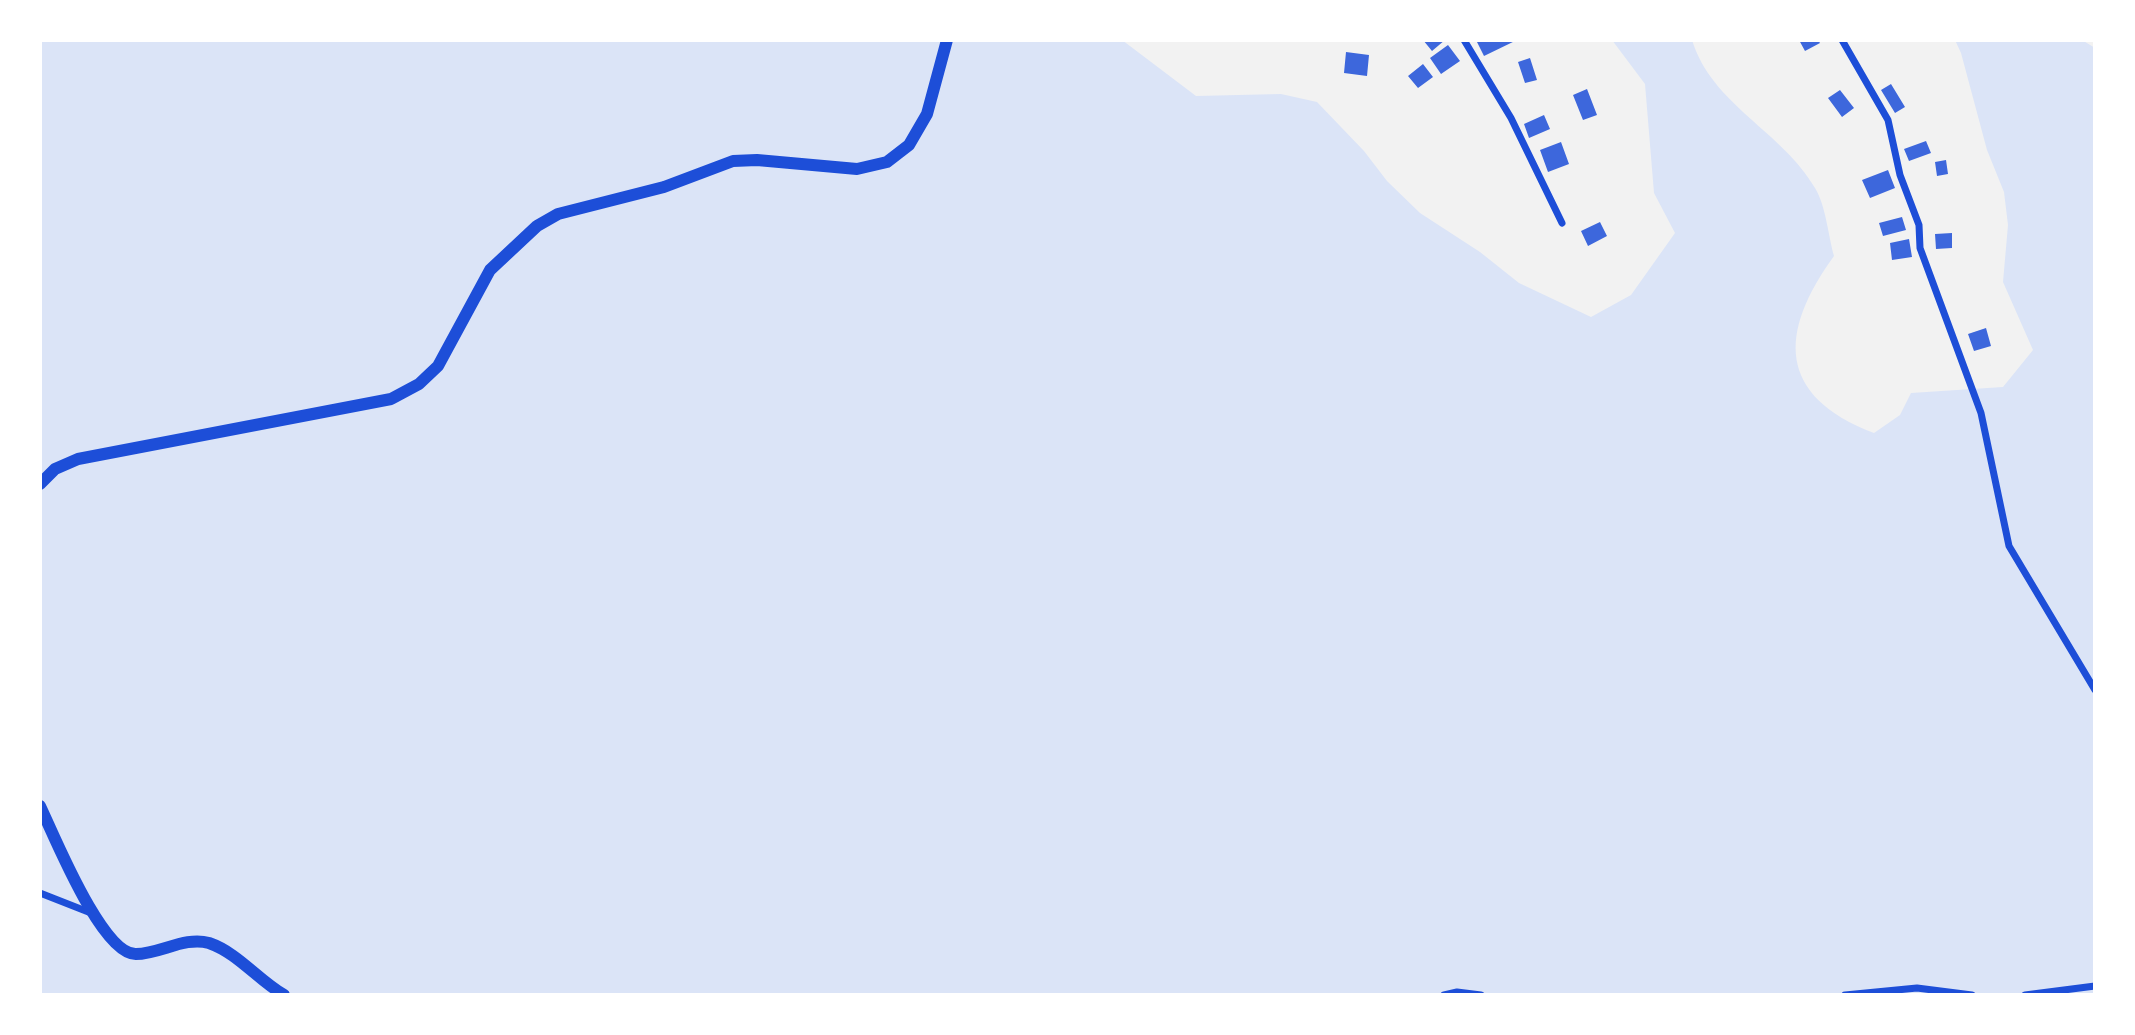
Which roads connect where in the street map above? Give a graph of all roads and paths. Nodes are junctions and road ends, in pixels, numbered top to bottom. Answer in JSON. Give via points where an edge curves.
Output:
{"nodes":[{"id":1,"x":947,"y":40,"type":"edge"},
{"id":2,"x":1464,"y":40,"type":"edge"},
{"id":3,"x":1842,"y":40,"type":"edge"},
{"id":4,"x":1562,"y":223,"type":"dead end"},
{"id":5,"x":40,"y":484,"type":"edge"},
{"id":6,"x":2095,"y":690,"type":"edge"},
{"id":7,"x":40,"y":806,"type":"edge"},
{"id":8,"x":40,"y":893,"type":"edge"},
{"id":9,"x":95,"y":914,"type":"junction"},
{"id":10,"x":2095,"y":986,"type":"edge"},
{"id":11,"x":284,"y":995,"type":"edge"},
{"id":12,"x":1444,"y":995,"type":"edge"},
{"id":13,"x":1482,"y":995,"type":"edge"},
{"id":14,"x":1845,"y":995,"type":"edge"},
{"id":15,"x":1972,"y":995,"type":"edge"},
{"id":16,"x":2025,"y":995,"type":"edge"}],
"edges":[{"from":1,"to":5,"type":"street","via":[[927,114],[909,145],[887,162],[857,169],[733,161],[664,187],[558,214],[537,226],[490,270],[442,360],[405,393],[78,459],[55,469]]},
{"from":2,"to":4,"type":"street","via":[[1511,118]]},
{"from":3,"to":6,"type":"street","via":[[1888,120],[1900,175],[1919,225],[1920,248],[1981,413],[2009,546]]},
{"from":7,"to":9,"type":"street"},
{"from":8,"to":9,"type":"street"},
{"from":9,"to":11,"type":"street","via":[[111,941],[130,953],[210,944]]},
{"from":10,"to":16,"type":"street"},
{"from":12,"to":13,"type":"street"},
{"from":14,"to":15,"type":"street","via":[[1917,988]]}]}
